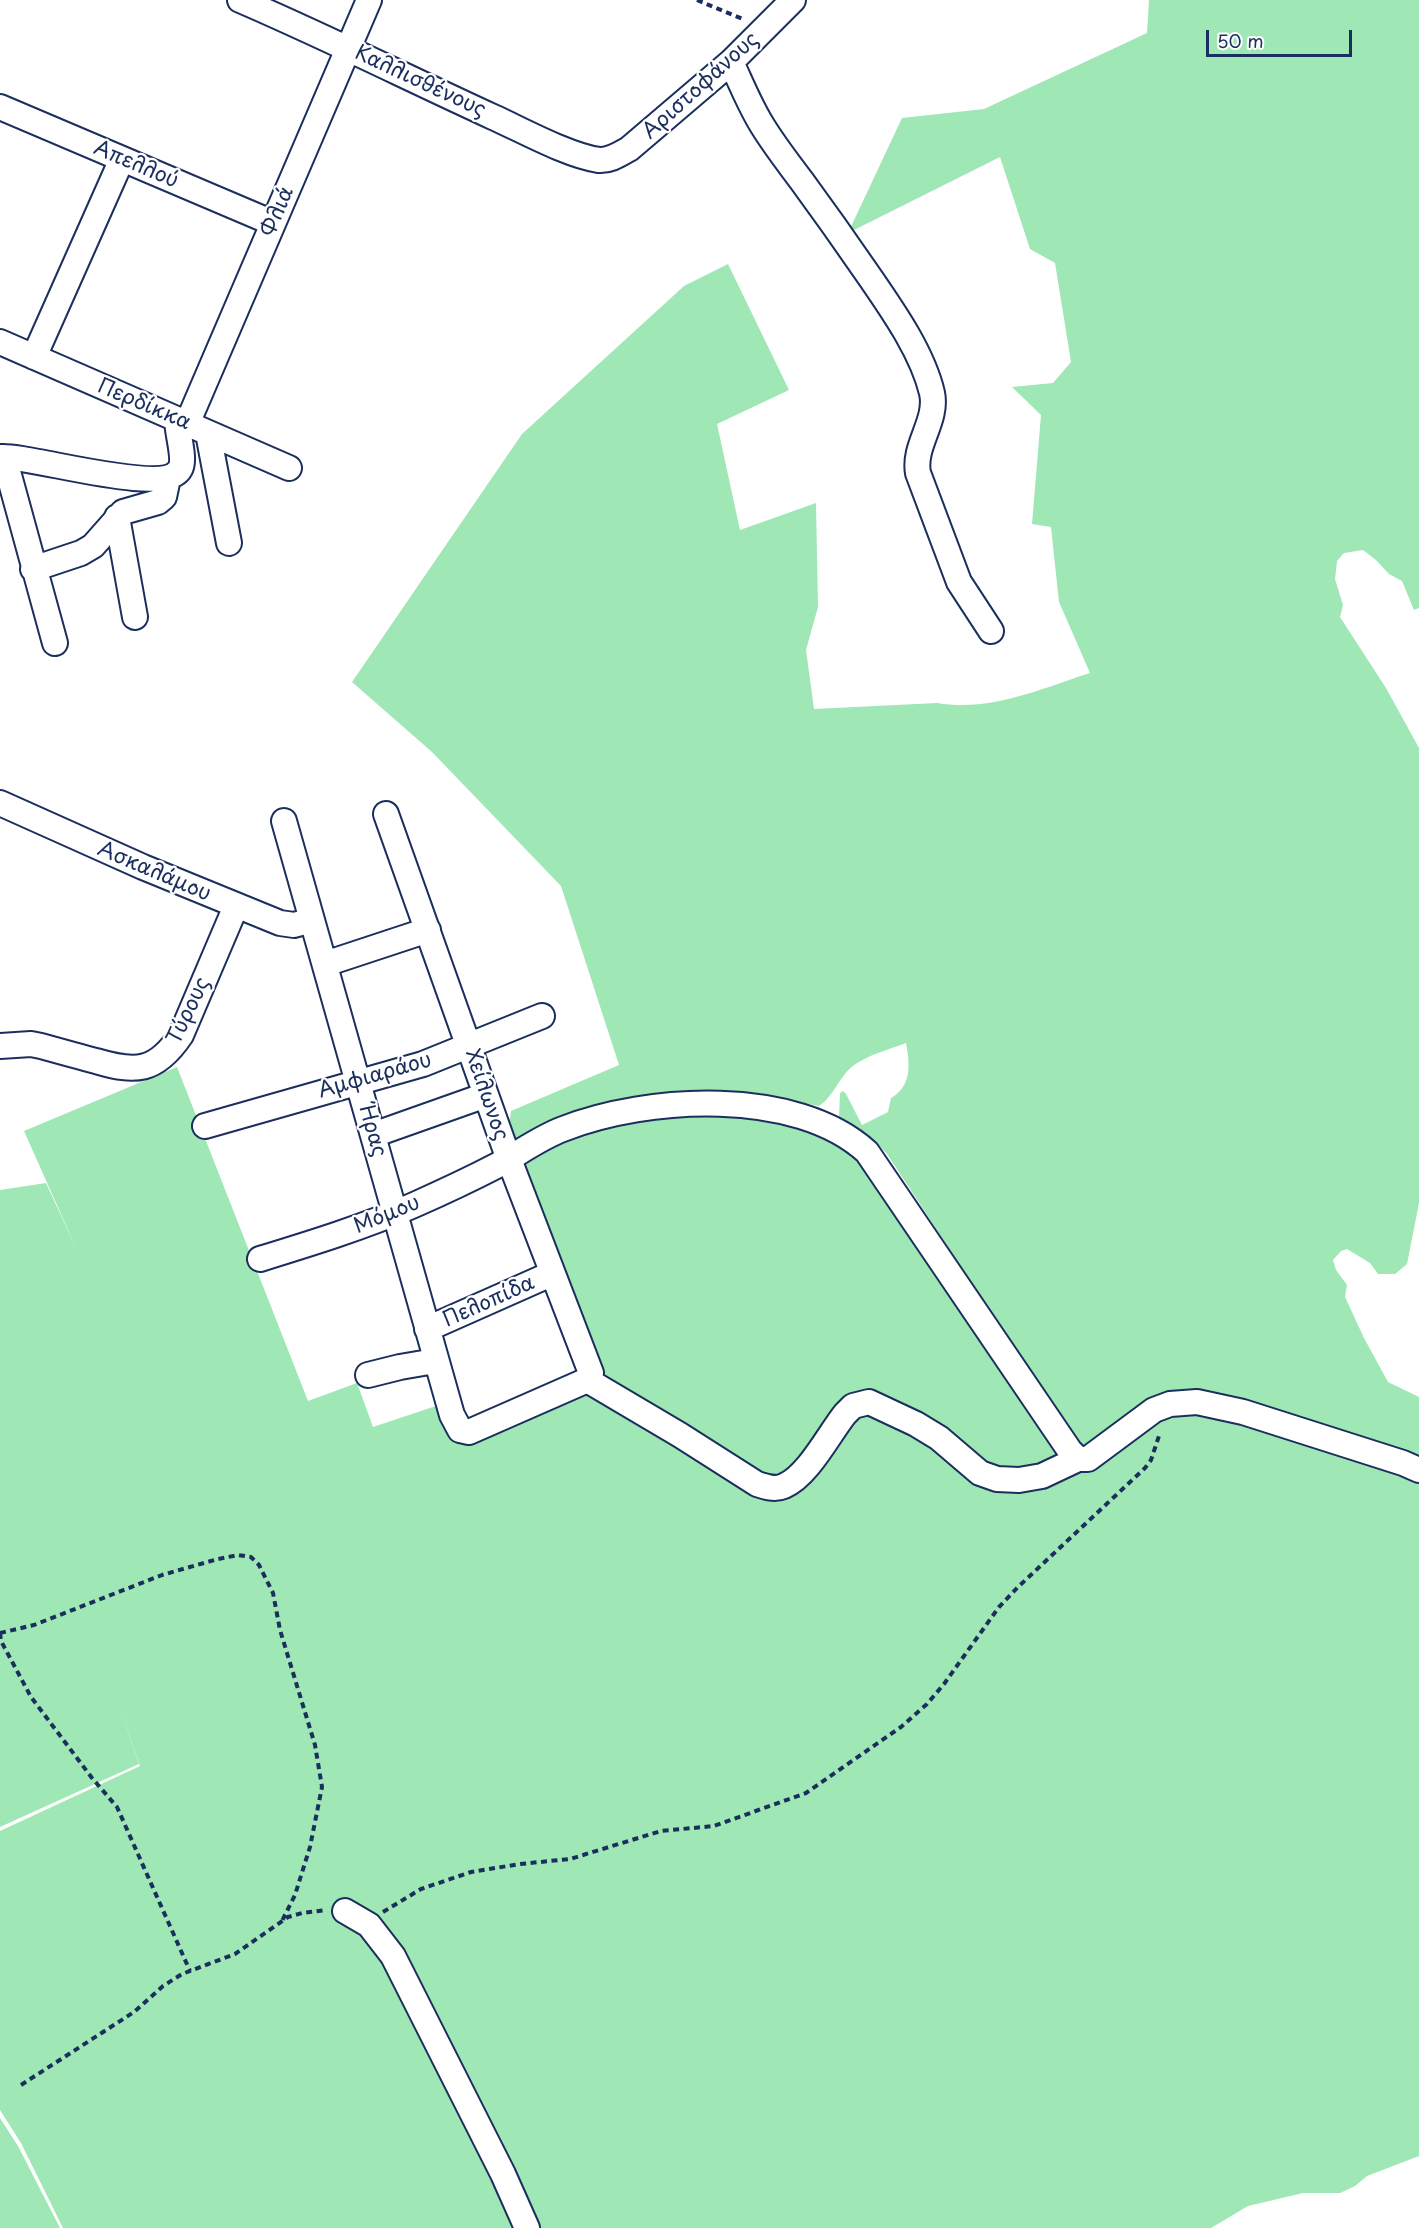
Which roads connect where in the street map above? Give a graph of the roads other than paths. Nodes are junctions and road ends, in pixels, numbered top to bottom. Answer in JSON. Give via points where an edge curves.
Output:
{"nodes":[{"id":1,"x":240,"y":0,"type":"edge"},
{"id":2,"x":369,"y":0,"type":"edge"},
{"id":3,"x":794,"y":0,"type":"edge"},
{"id":4,"x":348,"y":49,"type":"junction"},
{"id":5,"x":731,"y":62,"type":"junction"},
{"id":6,"x":0,"y":107,"type":"edge"},
{"id":7,"x":122,"y":159,"type":"junction"},
{"id":8,"x":601,"y":160,"type":"joint"},
{"id":9,"x":273,"y":223,"type":"junction"},
{"id":10,"x":0,"y":342,"type":"edge"},
{"id":11,"x":34,"y":357,"type":"junction"},
{"id":12,"x":191,"y":425,"type":"junction"},
{"id":13,"x":2,"y":457,"type":"edge"},
{"id":14,"x":289,"y":468,"type":"dead end"},
{"id":15,"x":168,"y":478,"type":"junction"},
{"id":16,"x":117,"y":517,"type":"junction"},
{"id":17,"x":229,"y":543,"type":"dead end"},
{"id":18,"x":33,"y":569,"type":"junction"},
{"id":19,"x":135,"y":617,"type":"dead end"},
{"id":20,"x":991,"y":631,"type":"dead end"},
{"id":21,"x":55,"y":643,"type":"dead end"},
{"id":22,"x":0,"y":803,"type":"edge"},
{"id":23,"x":386,"y":814,"type":"dead end"},
{"id":24,"x":284,"y":821,"type":"dead end"},
{"id":25,"x":236,"y":906,"type":"junction"},
{"id":26,"x":312,"y":920,"type":"junction"},
{"id":27,"x":428,"y":930,"type":"junction"},
{"id":28,"x":325,"y":964,"type":"junction"},
{"id":29,"x":542,"y":1016,"type":"dead end"},
{"id":30,"x":469,"y":1045,"type":"junction"},
{"id":31,"x":0,"y":1046,"type":"edge"},
{"id":32,"x":358,"y":1082,"type":"junction"},
{"id":33,"x":486,"y":1095,"type":"junction"},
{"id":34,"x":205,"y":1125,"type":"dead end"},
{"id":35,"x":373,"y":1135,"type":"junction"},
{"id":36,"x":509,"y":1158,"type":"junction"},
{"id":37,"x":395,"y":1213,"type":"junction"},
{"id":38,"x":260,"y":1259,"type":"dead end"},
{"id":39,"x":552,"y":1274,"type":"junction"},
{"id":40,"x":427,"y":1329,"type":"junction"},
{"id":41,"x":435,"y":1361,"type":"junction"},
{"id":42,"x":368,"y":1375,"type":"dead end"},
{"id":43,"x":589,"y":1377,"type":"junction"},
{"id":44,"x":1078,"y":1460,"type":"junction"},
{"id":45,"x":1419,"y":1470,"type":"edge"},
{"id":46,"x":345,"y":1911,"type":"road end"},
{"id":47,"x":527,"y":2228,"type":"edge"}],
"edges":[{"from":1,"to":4,"type":"street","name":"Καλλισθένους"},
{"from":2,"to":4,"type":"street","name":"Φλιά"},
{"from":3,"to":5,"type":"street","name":"Αριστοφάνους"},
{"from":4,"to":8,"type":"street","name":"Καλλισθένους","via":[[550,143]]},
{"from":4,"to":9,"type":"street","name":"Φλιά"},
{"from":5,"to":8,"type":"street","name":"Αριστοφάνους","via":[[629,149]]},
{"from":5,"to":20,"type":"street","via":[[768,134],[884,298],[922,366],[933,401],[918,455],[918,473],[959,582]]},
{"from":6,"to":7,"type":"street","name":"Απελλού"},
{"from":7,"to":9,"type":"street","name":"Απελλού"},
{"from":7,"to":11,"type":"street"},
{"from":9,"to":12,"type":"street","name":"Φλιά"},
{"from":10,"to":11,"type":"street","name":"Περδίκκα"},
{"from":11,"to":12,"type":"street","name":"Περδίκκα"},
{"from":12,"to":14,"type":"street","name":"Περδίκκα"},
{"from":12,"to":15,"type":"street","via":[[178,437],[183,463],[179,472]]},
{"from":12,"to":17,"type":"street"},
{"from":13,"to":15,"type":"street","via":[[110,475]]},
{"from":13,"to":18,"type":"street"},
{"from":15,"to":16,"type":"street","via":[[164,497],[158,502]]},
{"from":16,"to":18,"type":"street","via":[[93,546]]},
{"from":16,"to":19,"type":"street"},
{"from":18,"to":21,"type":"street"},
{"from":22,"to":25,"type":"street","name":"Ασκαλάμου"},
{"from":23,"to":27,"type":"street","name":"Χείλωνος"},
{"from":24,"to":26,"type":"street","name":"Ήρας"},
{"from":25,"to":26,"type":"street","name":"Ασκαλάμου","via":[[288,925]]},
{"from":25,"to":31,"type":"street","name":"Τύρους","via":[[181,1035],[157,1061],[128,1069],[31,1044]]},
{"from":26,"to":28,"type":"street","name":"Ήρας"},
{"from":27,"to":28,"type":"street"},
{"from":27,"to":30,"type":"street","name":"Χείλωνος"},
{"from":28,"to":32,"type":"street","name":"Ήρας"},
{"from":29,"to":30,"type":"street","name":"Αμφιαράου"},
{"from":30,"to":32,"type":"street","name":"Αμφιαράου","via":[[423,1064]]},
{"from":30,"to":33,"type":"street","name":"Χείλωνος"},
{"from":32,"to":34,"type":"street","name":"Αμφιαράου"},
{"from":32,"to":35,"type":"street","name":"Ήρας"},
{"from":33,"to":35,"type":"street"},
{"from":33,"to":36,"type":"street","name":"Χείλωνος"},
{"from":35,"to":37,"type":"street","name":"Ήρας"},
{"from":36,"to":37,"type":"street","name":"Μόμου"},
{"from":36,"to":39,"type":"street","name":"Χείλωνος"},
{"from":36,"to":44,"type":"street","name":"Μόμου","via":[[578,1123],[671,1105],[766,1108],[801,1117],[844,1136],[878,1166]]},
{"from":37,"to":38,"type":"street","name":"Μόμου"},
{"from":37,"to":40,"type":"street","name":"Ήρας"},
{"from":39,"to":40,"type":"street","name":"Πελοπίδα"},
{"from":39,"to":43,"type":"street","name":"Χείλωνος"},
{"from":40,"to":41,"type":"street","name":"Ήρας"},
{"from":41,"to":42,"type":"street"},
{"from":41,"to":43,"type":"street","name":"Ήρας","via":[[454,1420],[463,1432]]},
{"from":43,"to":44,"type":"street","via":[[767,1488],[785,1486],[798,1478],[845,1414],[853,1406],[869,1402],[916,1424],[980,1473],[997,1479],[1042,1476]]},
{"from":44,"to":45,"type":"street","via":[[1088,1459],[1149,1412],[1163,1406],[1197,1402],[1221,1406]]},
{"from":46,"to":47,"type":"street","via":[[366,1923],[393,1956]]}]}
